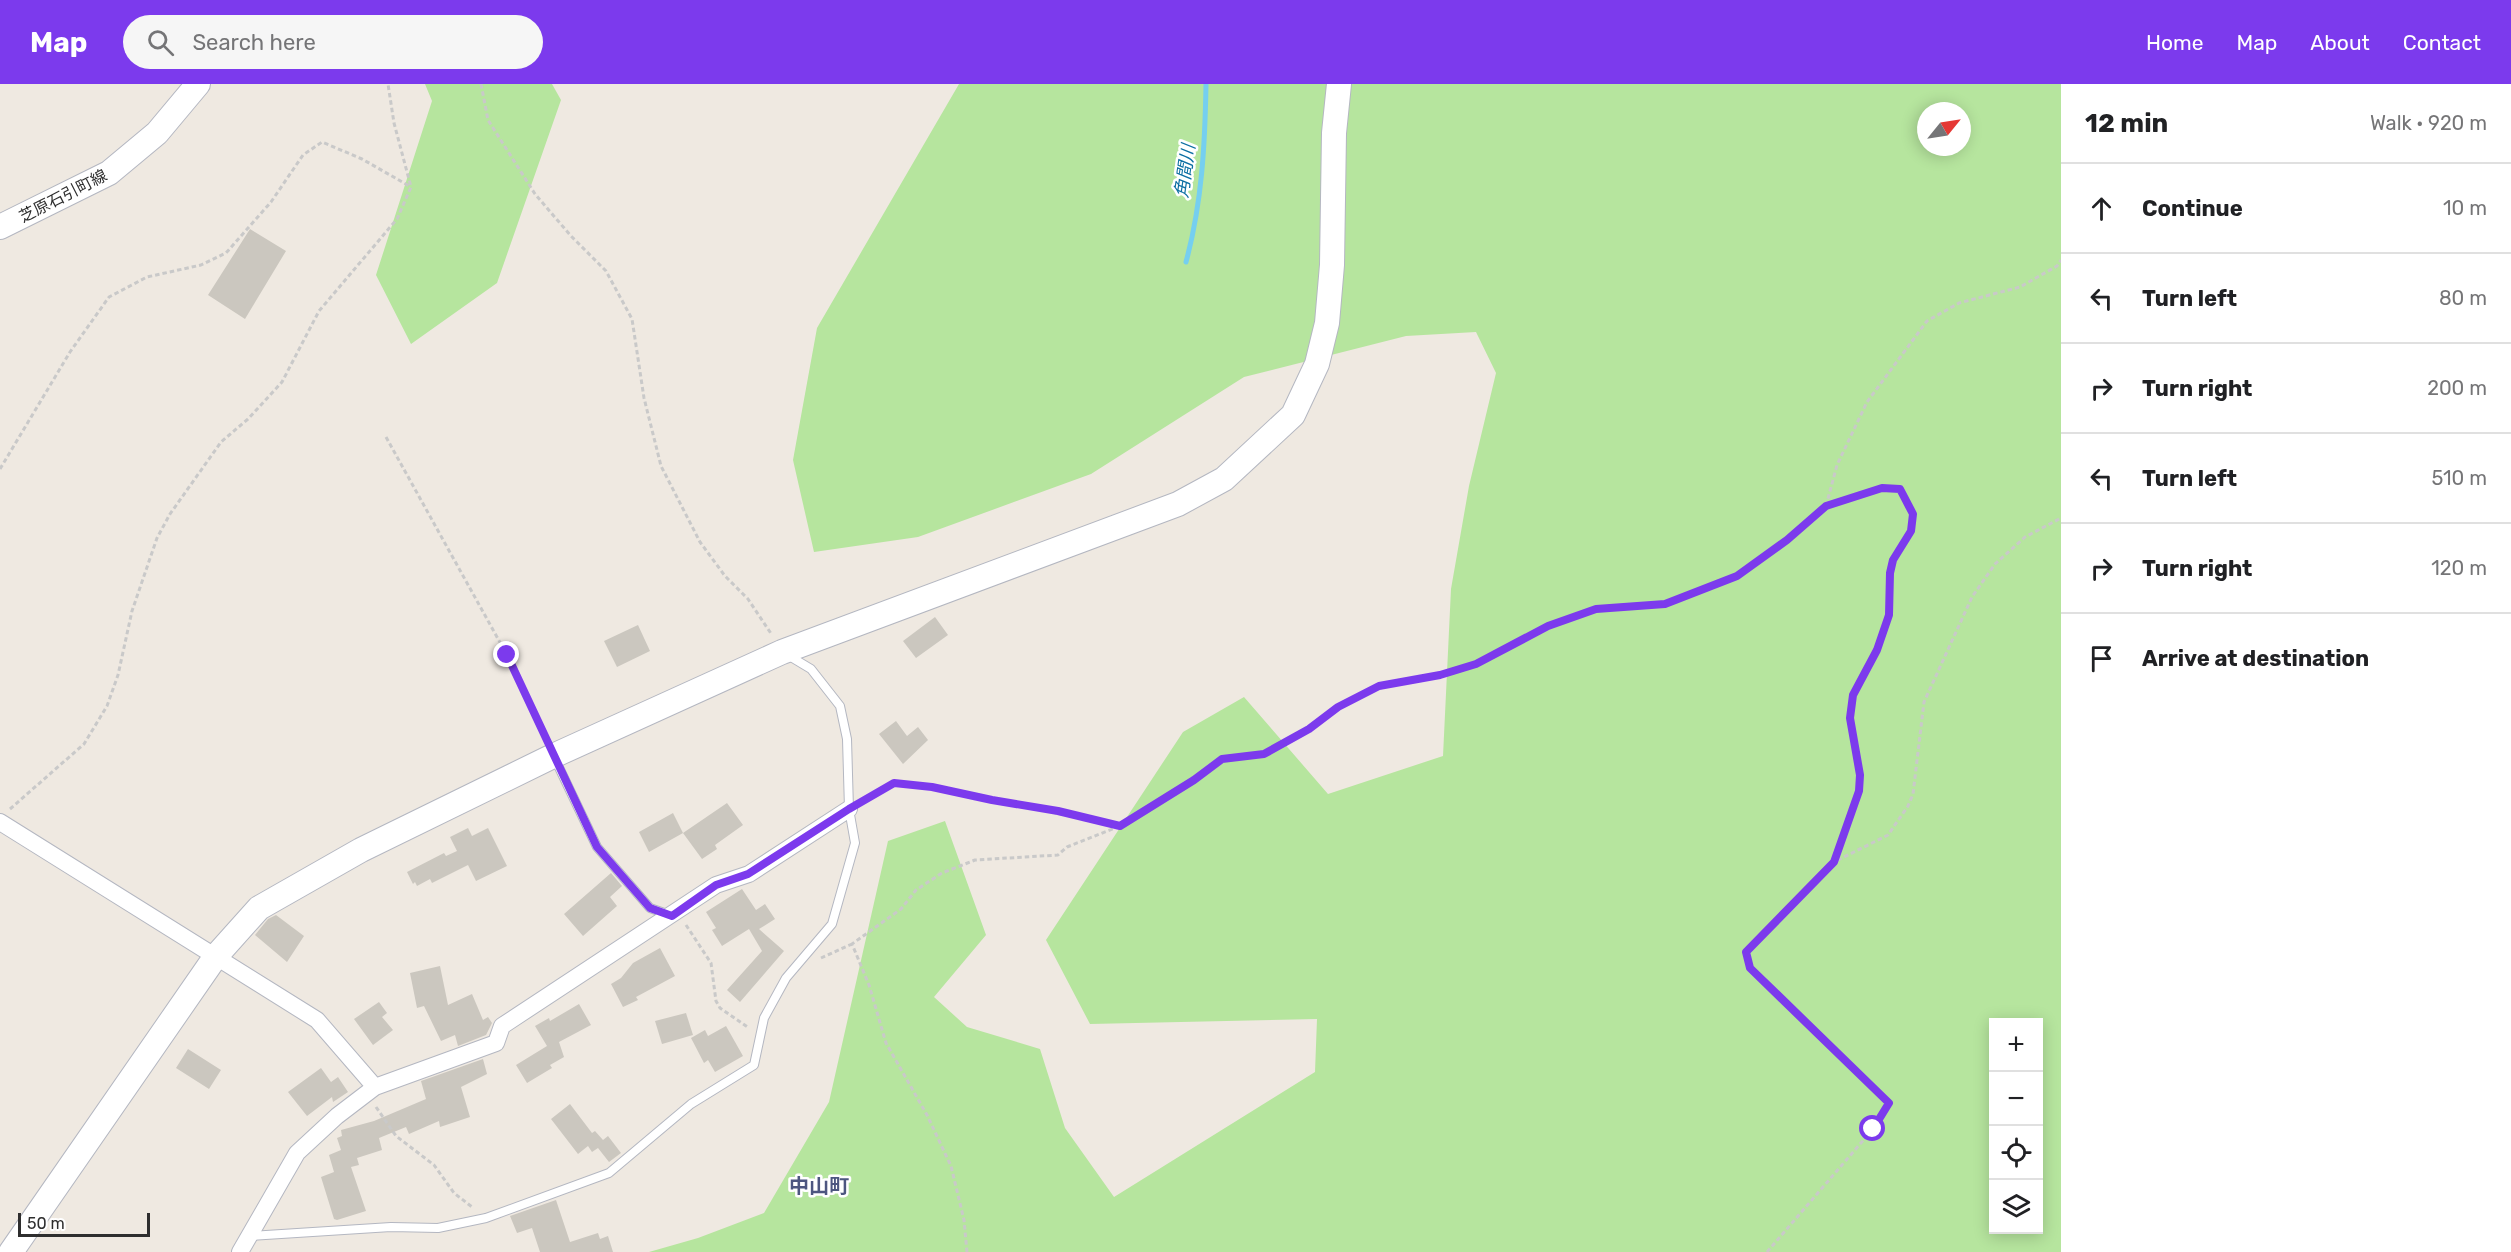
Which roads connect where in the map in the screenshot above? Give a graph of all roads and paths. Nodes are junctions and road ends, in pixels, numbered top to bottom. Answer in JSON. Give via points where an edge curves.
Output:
{"nodes":[{"id":1,"x":198,"y":84,"type":"edge"},
{"id":2,"x":388,"y":84,"type":"edge"},
{"id":3,"x":481,"y":84,"type":"edge"},
{"id":4,"x":1339,"y":84,"type":"edge"},
{"id":5,"x":411,"y":187,"type":"junction"},
{"id":6,"x":0,"y":227,"type":"edge"},
{"id":7,"x":2061,"y":260,"type":"edge"},
{"id":8,"x":386,"y":437,"type":"dead end"},
{"id":9,"x":0,"y":469,"type":"edge"},
{"id":10,"x":1826,"y":506,"type":"junction"},
{"id":11,"x":2061,"y":518,"type":"edge"},
{"id":12,"x":782,"y":652,"type":"junction"},
{"id":13,"x":554,"y":756,"type":"junction"},
{"id":14,"x":849,"y":809,"type":"junction"},
{"id":15,"x":4,"y":817,"type":"edge"},
{"id":16,"x":1120,"y":826,"type":"junction"},
{"id":17,"x":1834,"y":862,"type":"junction"},
{"id":18,"x":672,"y":916,"type":"junction"},
{"id":19,"x":852,"y":944,"type":"junction"},
{"id":20,"x":216,"y":956,"type":"junction"},
{"id":21,"x":798,"y":964,"type":"junction"},
{"id":22,"x":760,"y":1042,"type":"junction"},
{"id":23,"x":369,"y":1091,"type":"junction"},
{"id":24,"x":486,"y":1218,"type":"junction"},
{"id":25,"x":250,"y":1236,"type":"junction"},
{"id":26,"x":11,"y":1252,"type":"edge"},
{"id":27,"x":240,"y":1252,"type":"edge"},
{"id":28,"x":967,"y":1252,"type":"edge"},
{"id":29,"x":1767,"y":1252,"type":"edge"}],
"edges":[{"from":1,"to":6,"type":"street","name":"芝原石引町線","via":[[157,134],[109,173]]},
{"from":2,"to":5,"type":"path"},
{"from":3,"to":12,"type":"path","via":[[488,120],[535,194],[606,271],[632,319],[644,398],[661,466],[700,542],[725,576],[748,598]]},
{"from":4,"to":12,"type":"street","via":[[1327,323],[1317,364],[1293,416],[1224,479],[1178,504]]},
{"from":5,"to":9,"type":"path","via":[[322,142],[303,155],[271,202],[226,253],[201,265],[147,277],[109,297],[70,352]]},
{"from":5,"to":15,"type":"path","via":[[392,225],[319,311],[282,382],[221,442],[170,513],[157,538],[132,611],[107,706],[84,744]]},
{"from":7,"to":10,"type":"path","via":[[2020,287],[1959,303],[1927,321],[1867,402],[1837,465]]},
{"from":8,"to":13,"type":"path","via":[[507,655]]},
{"from":10,"to":16,"type":"path","via":[[1737,576],[1665,604],[1596,609],[1548,626],[1476,664],[1379,686],[1264,754],[1222,759]]},
{"from":10,"to":17,"type":"path","via":[[1882,488],[1900,489],[1913,514],[1911,531],[1893,560],[1889,615],[1877,650],[1853,695],[1850,718],[1859,791]]},
{"from":11,"to":17,"type":"path","via":[[2025,537],[1995,564],[1972,597],[1924,702],[1913,794],[1908,806],[1888,835]]},
{"from":12,"to":13,"type":"street"},
{"from":12,"to":14,"type":"lane","via":[[811,669],[840,706],[847,739]]},
{"from":13,"to":18,"type":"lane","via":[[597,847],[650,908]]},
{"from":13,"to":20,"type":"street","via":[[361,850],[259,908]]},
{"from":14,"to":16,"type":"path","via":[[894,783],[932,787]]},
{"from":14,"to":18,"type":"street","via":[[748,874],[716,885]]},
{"from":14,"to":21,"type":"lane","via":[[855,843],[832,924]]},
{"from":15,"to":20,"type":"street"},
{"from":16,"to":19,"type":"path","via":[[1067,847],[1058,855],[975,860],[942,873]]},
{"from":17,"to":29,"type":"path","via":[[1746,952],[1750,968],[1889,1103],[1873,1129]]},
{"from":18,"to":22,"type":"path","via":[[682,920],[711,963],[720,1008],[747,1026]]},
{"from":18,"to":23,"type":"street","via":[[502,1026],[496,1043]]},
{"from":19,"to":21,"type":"path","via":[[830,956]]},
{"from":19,"to":28,"type":"path","via":[[886,1043],[927,1114],[951,1166]]},
{"from":20,"to":23,"type":"street","via":[[317,1020]]},
{"from":20,"to":26,"type":"street"},
{"from":21,"to":22,"type":"lane","via":[[765,1018]]},
{"from":22,"to":24,"type":"lane","via":[[754,1065],[691,1104],[609,1173]]},
{"from":23,"to":24,"type":"path","via":[[396,1136],[434,1165],[454,1193]]},
{"from":23,"to":25,"type":"street","via":[[297,1153]]},
{"from":24,"to":25,"type":"lane","via":[[438,1228]]},
{"from":25,"to":27,"type":"street"}]}
